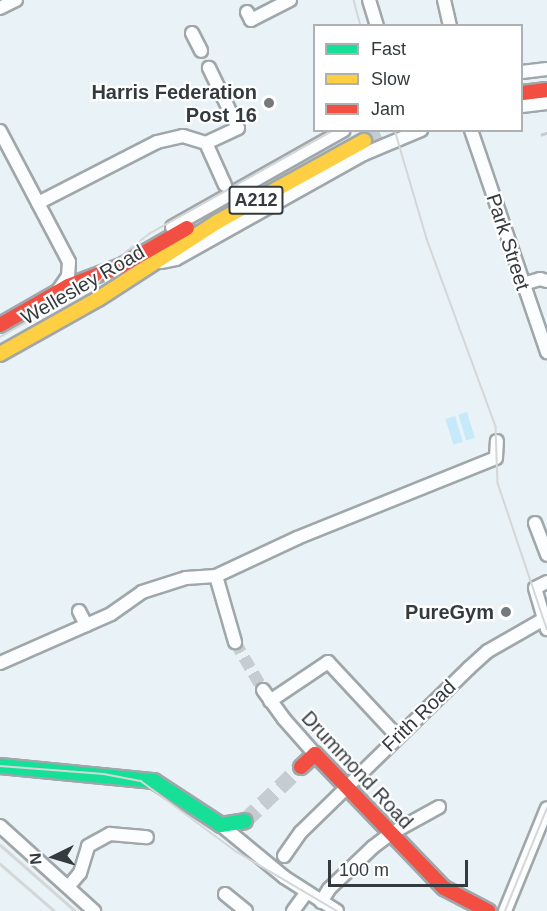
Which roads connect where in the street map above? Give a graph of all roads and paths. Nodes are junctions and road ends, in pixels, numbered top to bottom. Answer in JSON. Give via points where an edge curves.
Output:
{"nodes":[{"id":1,"x":16,"y":0,"type":"edge"},
{"id":2,"x":290,"y":0,"type":"edge"},
{"id":3,"x":369,"y":0,"type":"edge"},
{"id":4,"x":444,"y":0,"type":"edge"},
{"id":5,"x":0,"y":8,"type":"edge"},
{"id":6,"x":247,"y":12,"type":"dead end"},
{"id":7,"x":376,"y":24,"type":"edge"},
{"id":8,"x":450,"y":24,"type":"edge"},
{"id":9,"x":192,"y":33,"type":"dead end"},
{"id":10,"x":201,"y":51,"type":"dead end"},
{"id":11,"x":209,"y":68,"type":"dead end"},
{"id":12,"x":547,"y":69,"type":"edge"},
{"id":13,"x":523,"y":72,"type":"edge"},
{"id":14,"x":547,"y":80,"type":"edge"},
{"id":15,"x":523,"y":83,"type":"edge"},
{"id":16,"x":547,"y":90,"type":"edge"},
{"id":17,"x":523,"y":93,"type":"edge"},
{"id":18,"x":547,"y":103,"type":"edge"},
{"id":19,"x":523,"y":106,"type":"edge"},
{"id":20,"x":0,"y":131,"type":"edge"},
{"id":21,"x":340,"y":132,"type":"edge"},
{"id":22,"x":472,"y":132,"type":"edge"},
{"id":23,"x":408,"y":133,"type":"edge"},
{"id":24,"x":362,"y":137,"type":"tunnel mouth"},
{"id":25,"x":206,"y":143,"type":"junction"},
{"id":26,"x":225,"y":185,"type":"dead end"},
{"id":27,"x":38,"y":203,"type":"junction"},
{"id":28,"x":149,"y":257,"type":"junction"},
{"id":29,"x":547,"y":282,"type":"edge"},
{"id":30,"x":524,"y":288,"type":"junction"},
{"id":31,"x":57,"y":291,"type":"junction"},
{"id":32,"x":0,"y":325,"type":"edge"},
{"id":33,"x":547,"y":352,"type":"edge"},
{"id":34,"x":0,"y":354,"type":"edge"},
{"id":35,"x":497,"y":441,"type":"dead end"},
{"id":36,"x":535,"y":523,"type":"dead end"},
{"id":37,"x":547,"y":555,"type":"edge"},
{"id":38,"x":217,"y":580,"type":"junction"},
{"id":39,"x":547,"y":582,"type":"edge"},
{"id":40,"x":79,"y":611,"type":"dead end"},
{"id":41,"x":545,"y":624,"type":"edge"},
{"id":42,"x":86,"y":625,"type":"junction"},
{"id":43,"x":235,"y":642,"type":"tunnel mouth"},
{"id":44,"x":0,"y":663,"type":"edge"},
{"id":45,"x":263,"y":690,"type":"tunnel mouth"},
{"id":46,"x":270,"y":701,"type":"junction"},
{"id":47,"x":397,"y":736,"type":"junction"},
{"id":48,"x":315,"y":754,"type":"junction"},
{"id":49,"x":0,"y":766,"type":"edge"},
{"id":50,"x":301,"y":767,"type":"tunnel mouth"},
{"id":51,"x":346,"y":787,"type":"junction"},
{"id":52,"x":439,"y":807,"type":"dead end"},
{"id":53,"x":547,"y":811,"type":"edge"},
{"id":54,"x":245,"y":821,"type":"joint"},
{"id":55,"x":221,"y":825,"type":"junction"},
{"id":56,"x":0,"y":826,"type":"edge"},
{"id":57,"x":390,"y":834,"type":"junction"},
{"id":58,"x":147,"y":837,"type":"dead end"},
{"id":59,"x":254,"y":849,"type":"junction"},
{"id":60,"x":284,"y":856,"type":"dead end"},
{"id":61,"x":69,"y":886,"type":"junction"},
{"id":62,"x":306,"y":893,"type":"junction"},
{"id":63,"x":225,"y":894,"type":"dead end"},
{"id":64,"x":321,"y":902,"type":"junction"},
{"id":65,"x":94,"y":911,"type":"edge"},
{"id":66,"x":246,"y":911,"type":"edge"},
{"id":67,"x":293,"y":911,"type":"edge"},
{"id":68,"x":337,"y":911,"type":"edge"},
{"id":69,"x":488,"y":911,"type":"edge"},
{"id":70,"x":505,"y":911,"type":"edge"}],
"edges":[{"from":1,"to":5,"type":"street"},
{"from":2,"to":6,"type":"street","via":[[251,20]]},
{"from":3,"to":7,"type":"street"},
{"from":4,"to":8,"type":"street"},
{"from":9,"to":10,"type":"street"},
{"from":11,"to":25,"type":"street","via":[[238,128]]},
{"from":12,"to":13,"type":"street"},
{"from":14,"to":15,"type":"main road"},
{"from":16,"to":17,"type":"main road"},
{"from":18,"to":19,"type":"street"},
{"from":20,"to":27,"type":"street"},
{"from":21,"to":28,"type":"street","name":"Wellesley Road","via":[[160,234]]},
{"from":22,"to":30,"type":"street","name":"Park Street"},
{"from":23,"to":28,"type":"street","name":"Wellesley Road","via":[[176,259]]},
{"from":24,"to":28,"type":"main road","number":"A212"},
{"from":25,"to":26,"type":"street"},
{"from":25,"to":27,"type":"street","via":[[183,136],[157,142]]},
{"from":27,"to":31,"type":"street","via":[[70,265],[68,276]]},
{"from":28,"to":31,"type":"main road","name":"Wellesley Road","number":"A212"},
{"from":28,"to":34,"type":"main road","name":"Wellesley Road","number":"A212","via":[[98,299]]},
{"from":29,"to":30,"type":"street"},
{"from":30,"to":33,"type":"street","name":"Park Street"},
{"from":31,"to":32,"type":"main road","name":"Wellesley Road","number":"A212"},
{"from":35,"to":38,"type":"street","via":[[496,458],[297,538]]},
{"from":36,"to":37,"type":"street"},
{"from":38,"to":42,"type":"street","via":[[186,578],[142,592],[111,614]]},
{"from":38,"to":43,"type":"street"},
{"from":39,"to":41,"type":"street","via":[[535,588]]},
{"from":40,"to":42,"type":"street"},
{"from":41,"to":47,"type":"street","name":"Frith Road","via":[[488,651]]},
{"from":42,"to":44,"type":"street"},
{"from":45,"to":46,"type":"street","name":"Drummond Road"},
{"from":46,"to":47,"type":"street","via":[[328,662]]},
{"from":46,"to":48,"type":"street","name":"Drummond Road"},
{"from":47,"to":51,"type":"street","name":"Frith Road"},
{"from":48,"to":50,"type":"main road"},
{"from":48,"to":51,"type":"main road","name":"Drummond Road"},
{"from":49,"to":55,"type":"main road","via":[[154,781]]},
{"from":51,"to":57,"type":"main road","name":"Drummond Road"},
{"from":51,"to":60,"type":"street","name":"Frith Road","via":[[301,832]]},
{"from":52,"to":57,"type":"street"},
{"from":53,"to":70,"type":"street"},
{"from":54,"to":55,"type":"main road"},
{"from":54,"to":59,"type":"street","via":[[246,834]]},
{"from":55,"to":59,"type":"street"},
{"from":56,"to":61,"type":"street"},
{"from":57,"to":64,"type":"street","via":[[336,882]]},
{"from":57,"to":69,"type":"main road","name":"Drummond Road","via":[[444,888]]},
{"from":58,"to":61,"type":"street","via":[[131,831],[110,834],[88,846],[82,867]]},
{"from":59,"to":62,"type":"street"},
{"from":61,"to":65,"type":"street"},
{"from":62,"to":64,"type":"street"},
{"from":62,"to":67,"type":"street"},
{"from":63,"to":66,"type":"street"},
{"from":64,"to":68,"type":"street"}]}
